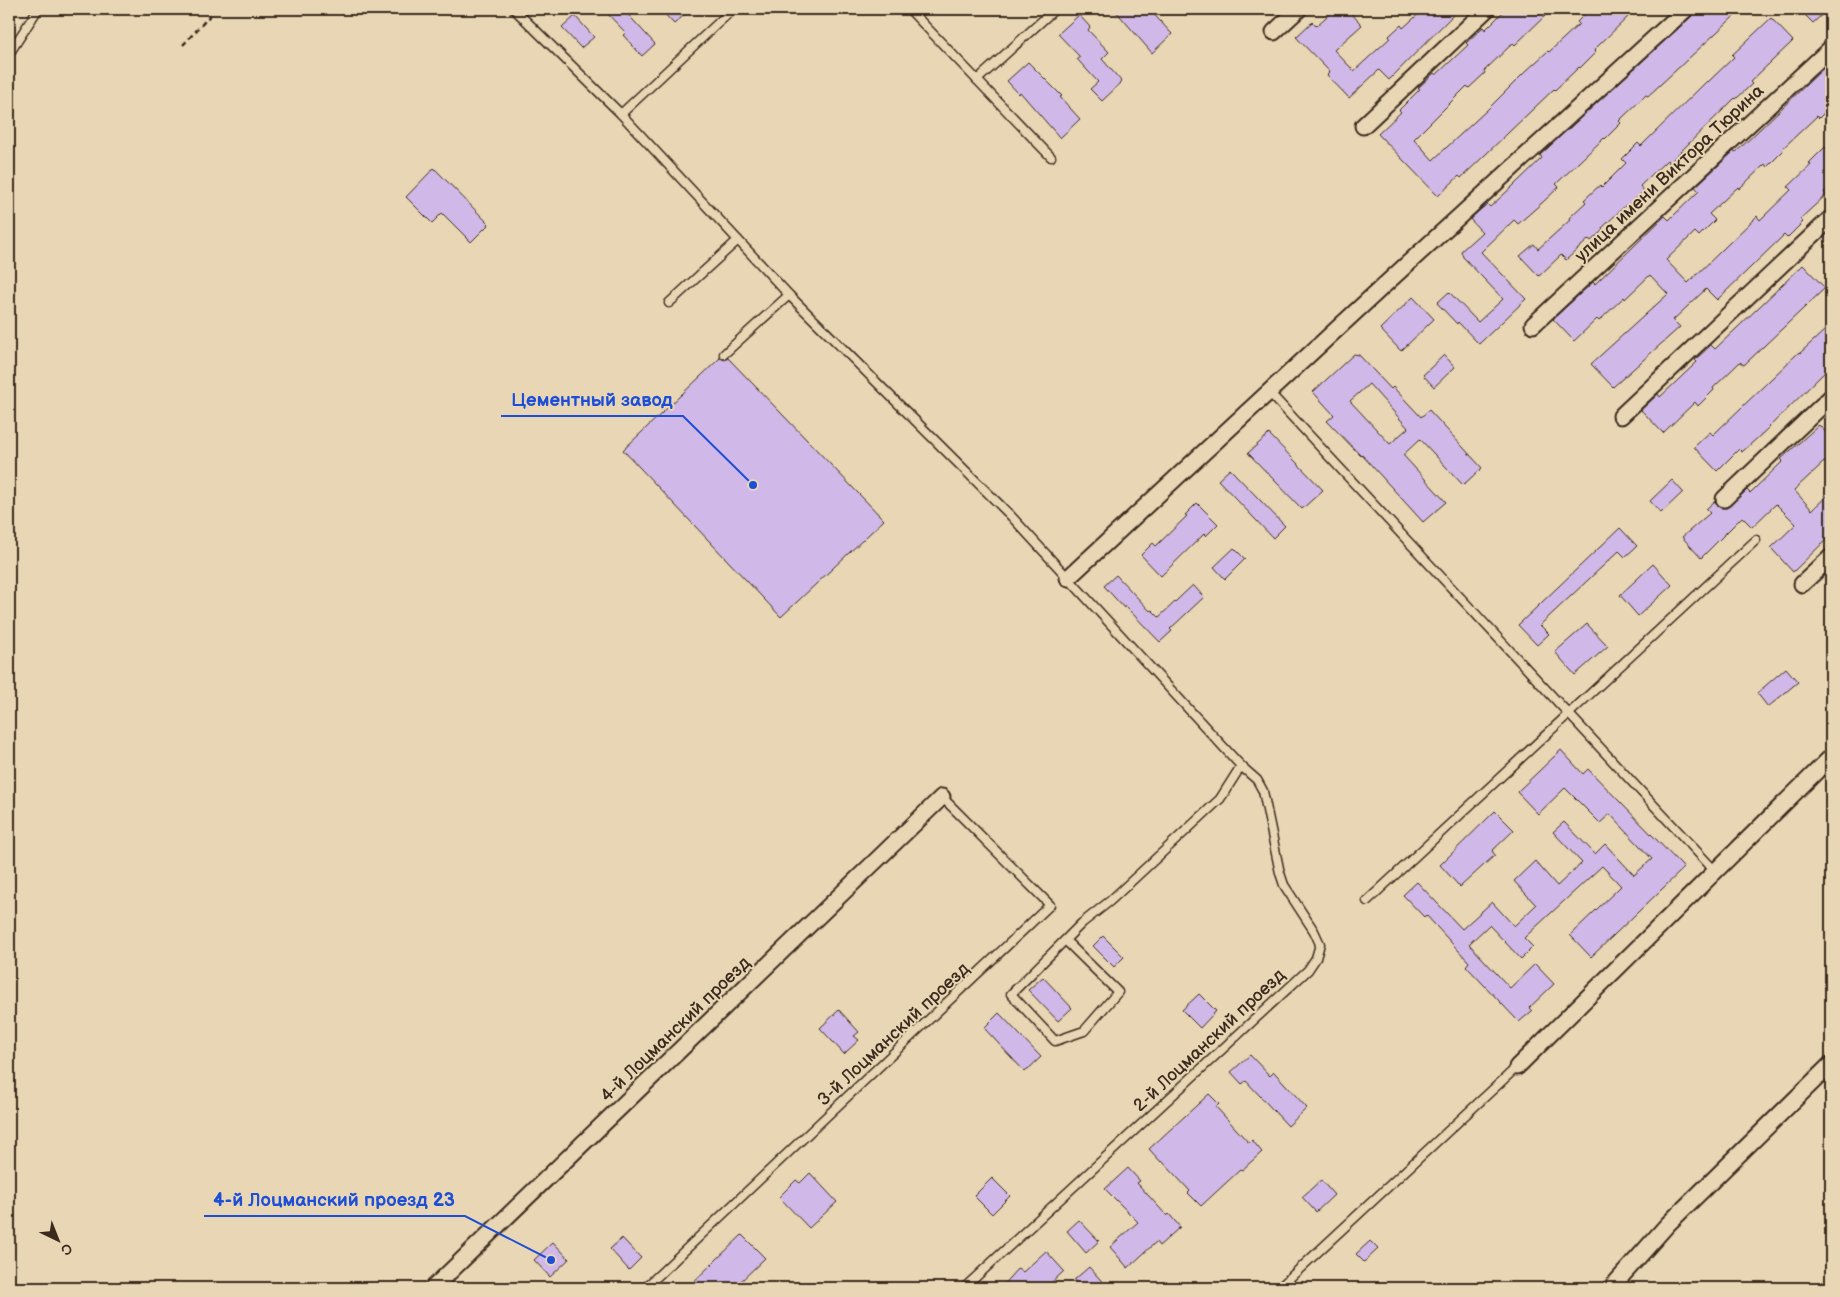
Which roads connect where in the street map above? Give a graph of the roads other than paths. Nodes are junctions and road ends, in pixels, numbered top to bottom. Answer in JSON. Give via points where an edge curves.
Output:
{"nodes":[{"id":1,"x":38,"y":9,"type":"edge"},
{"id":2,"x":514,"y":9,"type":"edge"},
{"id":3,"x":733,"y":9,"type":"edge"},
{"id":4,"x":909,"y":9,"type":"edge"},
{"id":5,"x":1055,"y":9,"type":"edge"},
{"id":6,"x":1299,"y":9,"type":"edge"},
{"id":7,"x":1487,"y":9,"type":"edge"},
{"id":8,"x":1686,"y":9,"type":"edge"},
{"id":9,"x":1274,"y":32,"type":"dead end"},
{"id":10,"x":1831,"y":48,"type":"edge"},
{"id":11,"x":9,"y":52,"type":"edge"},
{"id":12,"x":977,"y":80,"type":"junction"},
{"id":13,"x":621,"y":114,"type":"junction"},
{"id":14,"x":1363,"y":126,"type":"dead end"},
{"id":15,"x":1051,"y":157,"type":"dead end"},
{"id":16,"x":1831,"y":218,"type":"edge"},
{"id":17,"x":738,"y":240,"type":"junction"},
{"id":18,"x":789,"y":294,"type":"junction"},
{"id":19,"x":669,"y":303,"type":"dead end"},
{"id":20,"x":1533,"y":325,"type":"dead end"},
{"id":21,"x":724,"y":354,"type":"dead end"},
{"id":22,"x":1268,"y":392,"type":"junction"},
{"id":23,"x":1831,"y":397,"type":"edge"},
{"id":24,"x":1621,"y":416,"type":"dead end"},
{"id":25,"x":1724,"y":499,"type":"dead end"},
{"id":26,"x":1756,"y":540,"type":"dead end"},
{"id":27,"x":1831,"y":557,"type":"edge"},
{"id":28,"x":1068,"y":578,"type":"junction"},
{"id":29,"x":1802,"y":584,"type":"dead end"},
{"id":30,"x":1569,"y":714,"type":"junction"},
{"id":31,"x":1831,"y":757,"type":"edge"},
{"id":32,"x":1241,"y":766,"type":"junction"},
{"id":33,"x":942,"y":797,"type":"joint"},
{"id":34,"x":1715,"y":871,"type":"junction"},
{"id":35,"x":1367,"y":901,"type":"dead end"},
{"id":36,"x":1066,"y":941,"type":"junction"},
{"id":37,"x":1831,"y":1064,"type":"edge"},
{"id":38,"x":1517,"y":1067,"type":"joint"},
{"id":39,"x":433,"y":1288,"type":"edge"},
{"id":40,"x":645,"y":1288,"type":"edge"},
{"id":41,"x":964,"y":1288,"type":"edge"},
{"id":42,"x":1279,"y":1288,"type":"edge"},
{"id":43,"x":1611,"y":1288,"type":"edge"}],
"edges":[{"from":1,"to":11,"type":"lane"},
{"from":2,"to":13,"type":"lane","name":"2-й Лоцманский проезд"},
{"from":3,"to":13,"type":"lane"},
{"from":4,"to":12,"type":"lane"},
{"from":5,"to":12,"type":"lane"},
{"from":6,"to":9,"type":"street"},
{"from":7,"to":14,"type":"street"},
{"from":8,"to":22,"type":"street"},
{"from":10,"to":20,"type":"street","name":"улица имени Виктора Тюрина"},
{"from":12,"to":15,"type":"lane"},
{"from":13,"to":17,"type":"lane","name":"2-й Лоцманский проезд"},
{"from":16,"to":24,"type":"street"},
{"from":17,"to":18,"type":"lane","name":"2-й Лоцманский проезд"},
{"from":17,"to":19,"type":"lane"},
{"from":18,"to":21,"type":"lane"},
{"from":18,"to":28,"type":"lane","name":"2-й Лоцманский проезд","via":[[1011,516]]},
{"from":22,"to":28,"type":"street"},
{"from":22,"to":30,"type":"lane"},
{"from":23,"to":25,"type":"street"},
{"from":26,"to":30,"type":"lane"},
{"from":27,"to":29,"type":"street"},
{"from":28,"to":32,"type":"lane","name":"2-й Лоцманский проезд"},
{"from":30,"to":34,"type":"lane"},
{"from":30,"to":35,"type":"lane"},
{"from":31,"to":34,"type":"street"},
{"from":32,"to":36,"type":"lane","via":[[1220,799]]},
{"from":32,"to":41,"type":"lane","name":"2-й Лоцманский проезд","via":[[1261,785],[1280,873],[1320,944],[1316,958],[1308,970]]},
{"from":33,"to":39,"type":"street","name":"4-й Лоцманский проезд"},
{"from":33,"to":40,"type":"lane","name":"3-й Лоцманский проезд","via":[[1050,906]]},
{"from":34,"to":38,"type":"street"},
{"from":36,"to":36,"type":"lane","via":[[1011,994],[1055,1041],[1084,1031],[1118,992]]},
{"from":37,"to":43,"type":"street","via":[[1668,1224]]},
{"from":38,"to":42,"type":"lane"}]}
